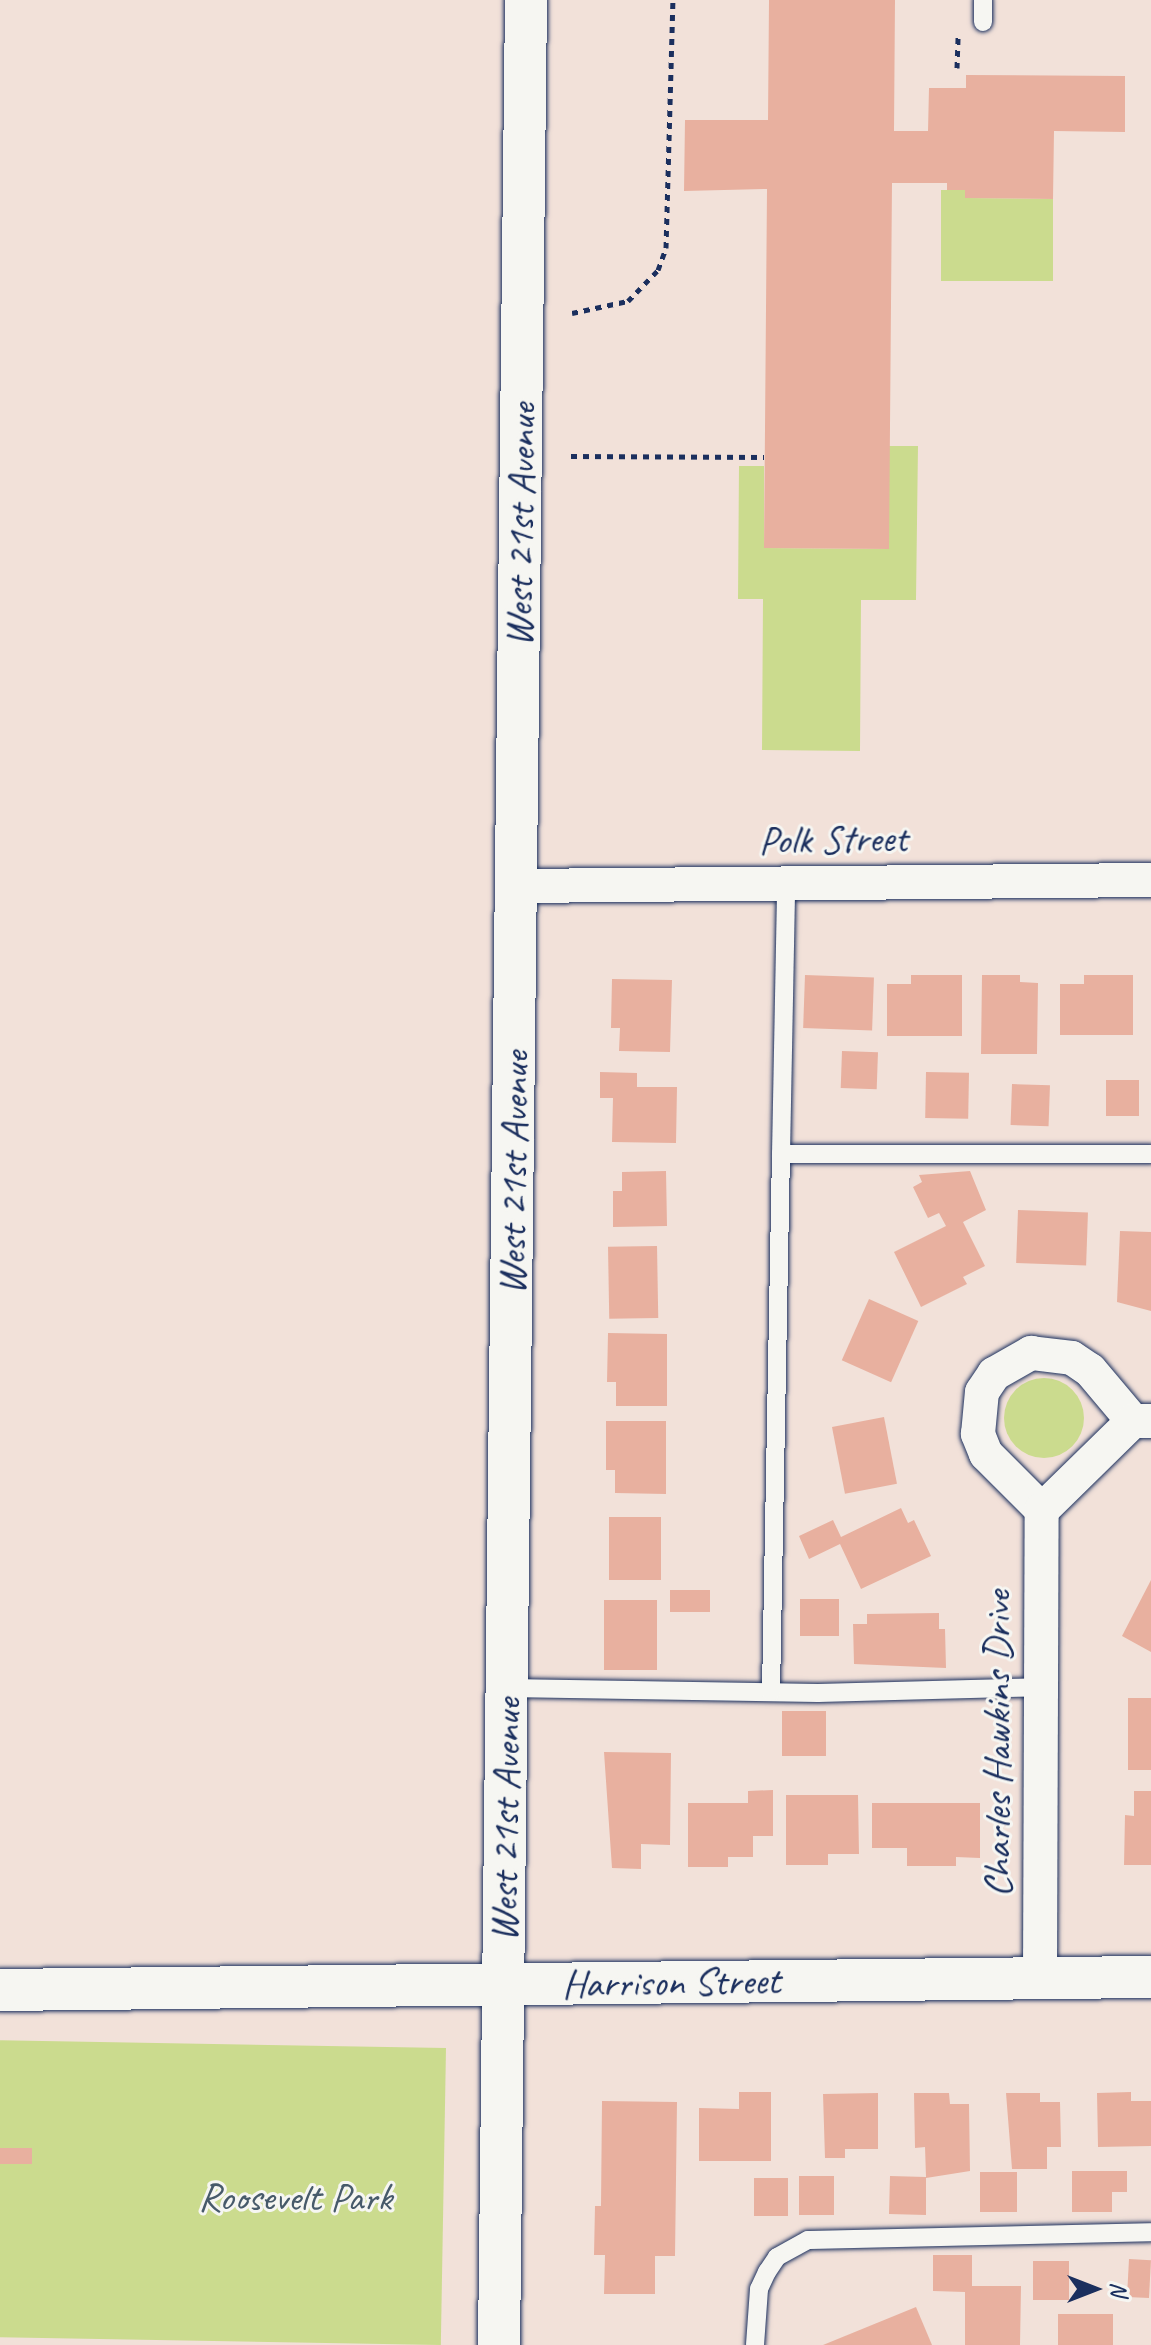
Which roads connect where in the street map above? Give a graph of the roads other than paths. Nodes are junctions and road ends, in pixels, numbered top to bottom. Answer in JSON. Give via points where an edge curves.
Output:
{"nodes":[{"id":1,"x":526,"y":0,"type":"edge"},
{"id":2,"x":983,"y":0,"type":"edge"},
{"id":3,"x":983,"y":22,"type":"dead end"},
{"id":4,"x":1151,"y":880,"type":"edge"},
{"id":5,"x":786,"y":883,"type":"junction"},
{"id":6,"x":516,"y":886,"type":"junction"},
{"id":7,"x":781,"y":1154,"type":"junction"},
{"id":8,"x":1151,"y":1154,"type":"edge"},
{"id":9,"x":1142,"y":1421,"type":"edge"},
{"id":10,"x":1042,"y":1510,"type":"junction"},
{"id":11,"x":1041,"y":1687,"type":"junction"},
{"id":12,"x":507,"y":1688,"type":"junction"},
{"id":13,"x":771,"y":1692,"type":"junction"},
{"id":14,"x":1151,"y":1977,"type":"edge"},
{"id":15,"x":1040,"y":1978,"type":"junction"},
{"id":16,"x":503,"y":1984,"type":"junction"},
{"id":17,"x":0,"y":1990,"type":"edge"},
{"id":18,"x":1151,"y":2232,"type":"edge"},
{"id":19,"x":499,"y":2345,"type":"edge"},
{"id":20,"x":755,"y":2345,"type":"edge"}],
"edges":[{"from":1,"to":6,"type":"street","name":"West 21st Avenue"},
{"from":2,"to":3,"type":"lane"},
{"from":4,"to":5,"type":"street","name":"Polk Street"},
{"from":5,"to":6,"type":"street","name":"Polk Street"},
{"from":5,"to":7,"type":"lane"},
{"from":6,"to":12,"type":"street","name":"West 21st Avenue"},
{"from":7,"to":8,"type":"lane"},
{"from":7,"to":13,"type":"lane"},
{"from":9,"to":10,"type":"street"},
{"from":9,"to":10,"type":"street","via":[[1072,1358],[1031,1353],[994,1374],[980,1400],[978,1434],[986,1454]]},
{"from":10,"to":11,"type":"street","name":"Charles Hawkins Drive"},
{"from":11,"to":13,"type":"lane"},
{"from":11,"to":15,"type":"street","name":"Charles Hawkins Drive"},
{"from":12,"to":13,"type":"lane"},
{"from":12,"to":16,"type":"street","name":"West 21st Avenue"},
{"from":14,"to":15,"type":"street","name":"Harrison Street"},
{"from":15,"to":16,"type":"street","name":"Harrison Street"},
{"from":16,"to":17,"type":"street","name":"Harrison Street"},
{"from":16,"to":19,"type":"street","name":"West 21st Avenue"},
{"from":18,"to":20,"type":"lane","via":[[808,2240],[777,2257],[767,2272],[759,2289]]}]}
